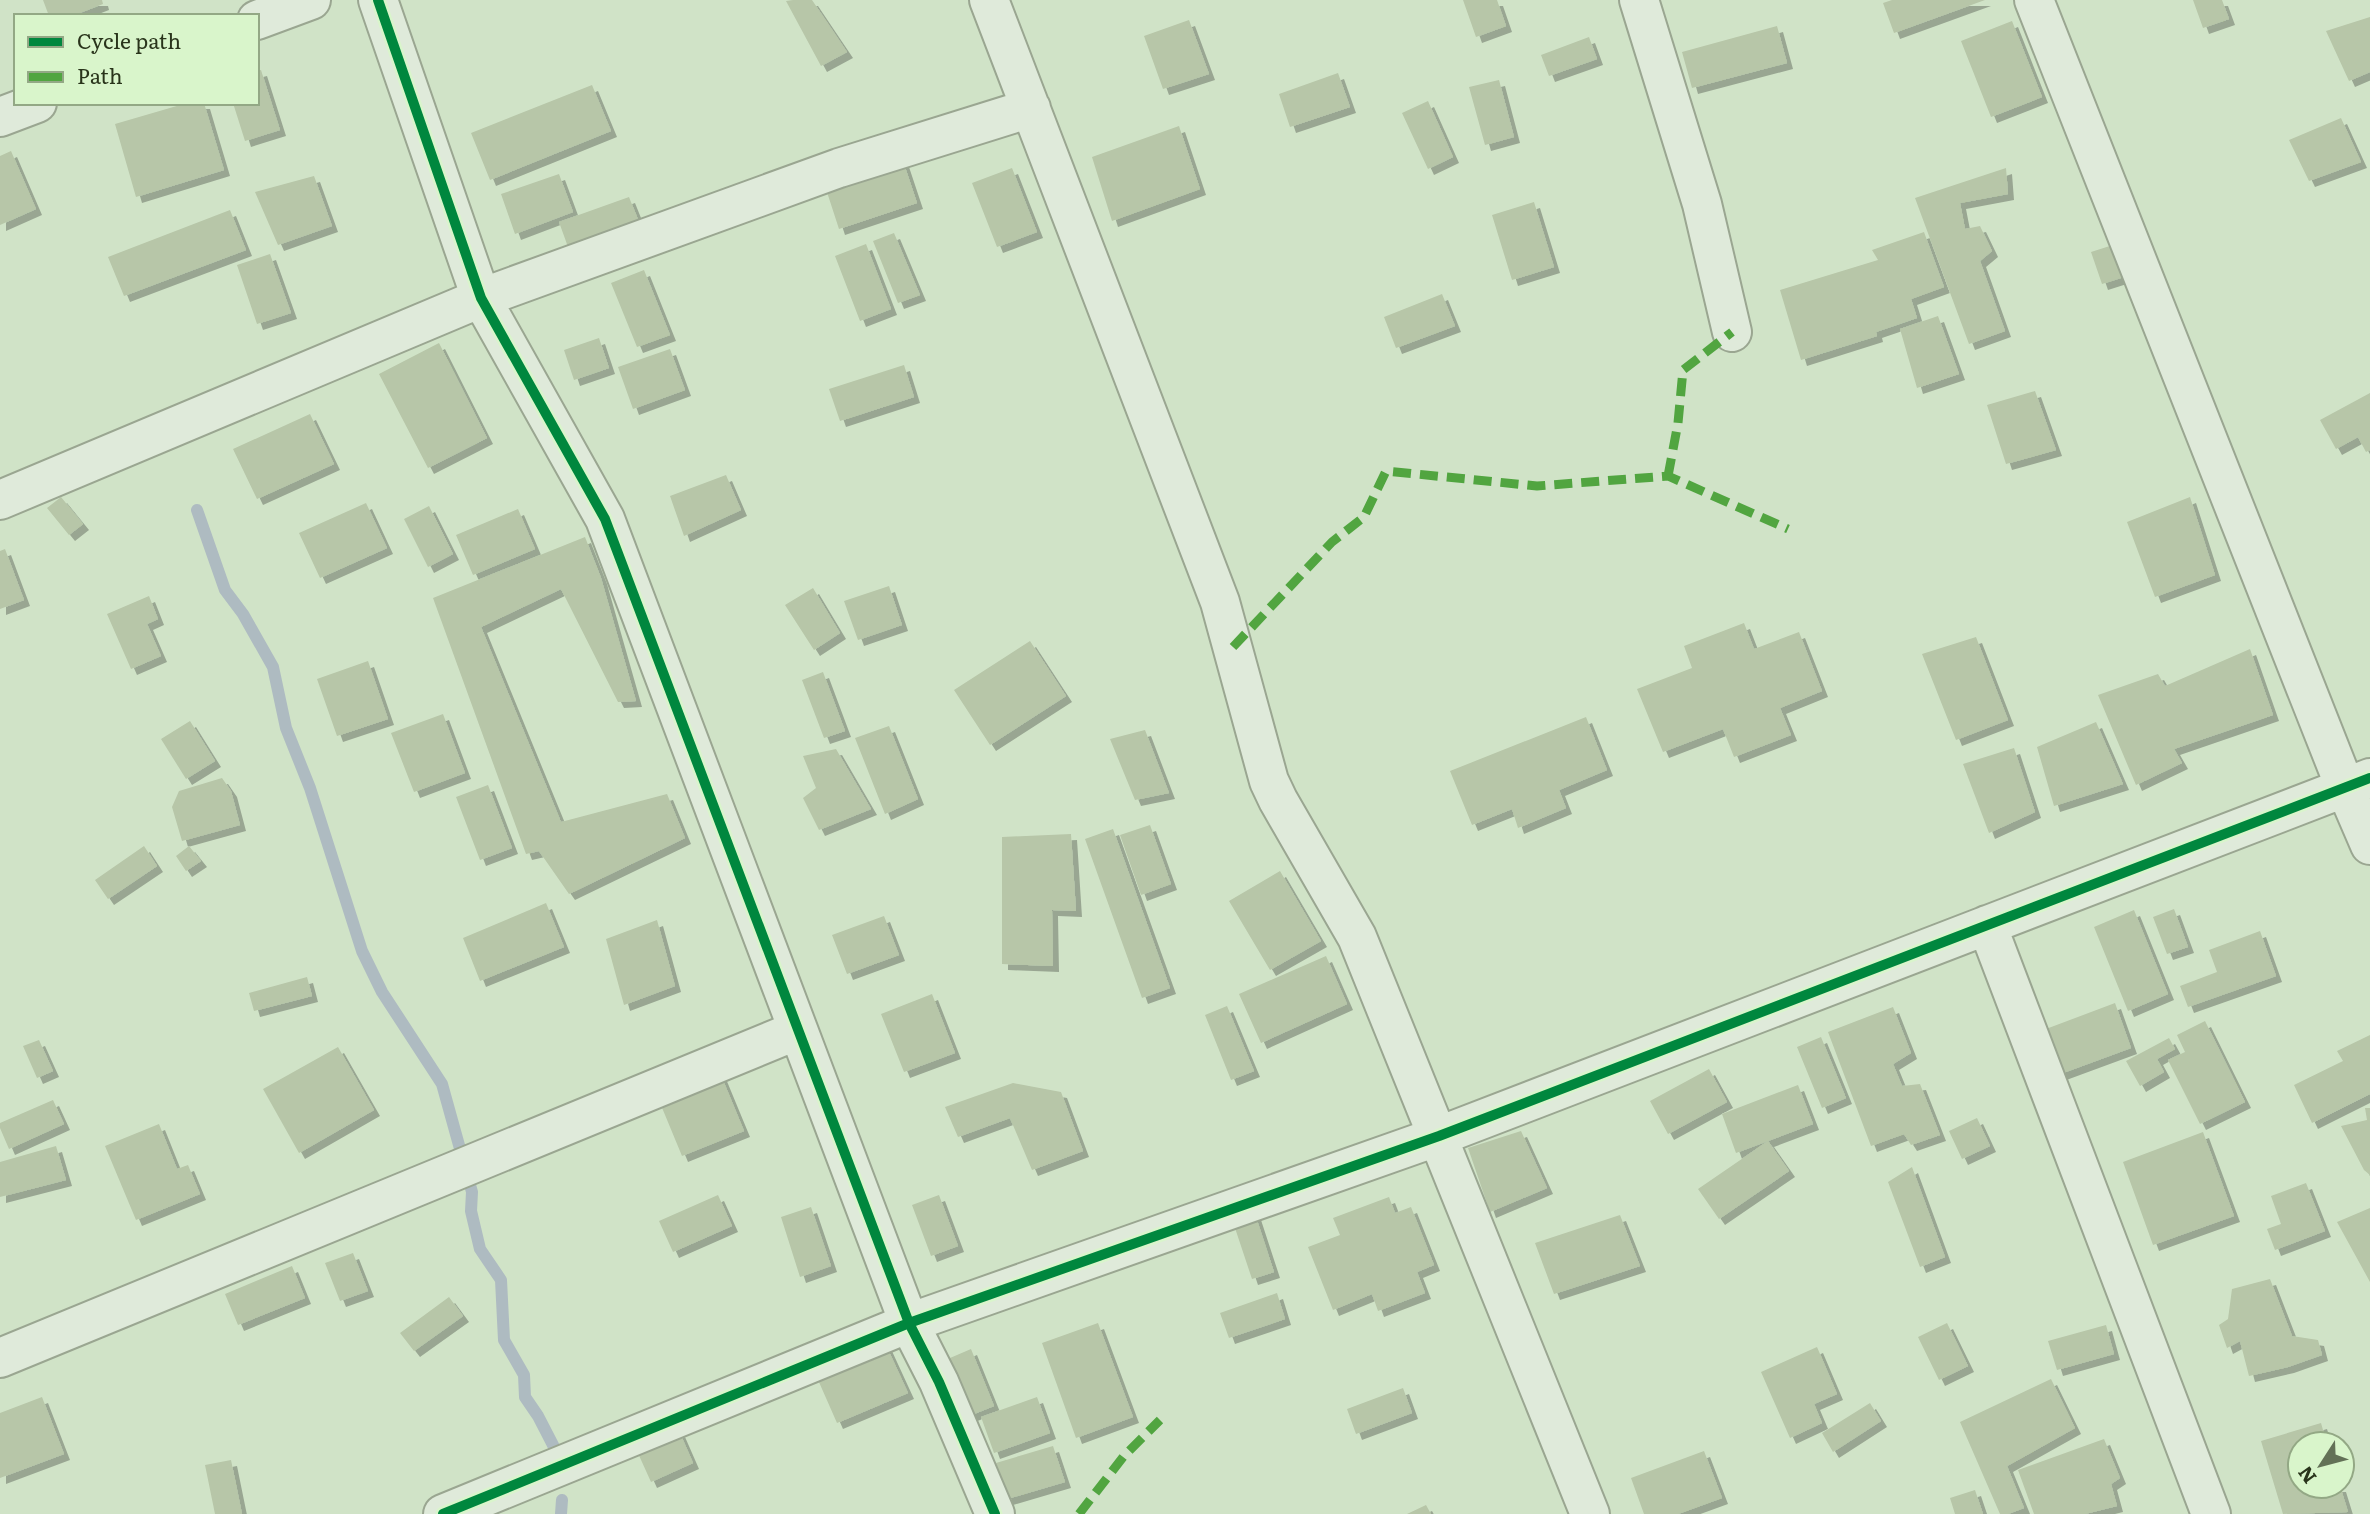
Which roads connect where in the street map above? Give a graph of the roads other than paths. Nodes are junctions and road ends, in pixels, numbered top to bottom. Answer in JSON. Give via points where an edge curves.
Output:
{"nodes":[{"id":1,"x":311,"y":0,"type":"edge"},
{"id":2,"x":378,"y":0,"type":"edge"},
{"id":3,"x":989,"y":0,"type":"edge"},
{"id":4,"x":1639,"y":0,"type":"edge"},
{"id":5,"x":2034,"y":0,"type":"edge"},
{"id":6,"x":259,"y":19,"type":"edge"},
{"id":7,"x":32,"y":105,"type":"edge"},
{"id":8,"x":1031,"y":108,"type":"junction"},
{"id":9,"x":0,"y":117,"type":"edge"},
{"id":10,"x":481,"y":298,"type":"junction"},
{"id":11,"x":1732,"y":332,"type":"dead end"},
{"id":12,"x":0,"y":500,"type":"edge"},
{"id":13,"x":2358,"y":783,"type":"edge"},
{"id":14,"x":2370,"y":845,"type":"edge"},
{"id":15,"x":1987,"y":925,"type":"junction"},
{"id":16,"x":798,"y":1030,"type":"junction"},
{"id":17,"x":1439,"y":1136,"type":"junction"},
{"id":18,"x":909,"y":1323,"type":"junction"},
{"id":19,"x":0,"y":1358,"type":"edge"},
{"id":20,"x":443,"y":1514,"type":"edge"},
{"id":21,"x":995,"y":1514,"type":"edge"},
{"id":22,"x":1590,"y":1514,"type":"edge"},
{"id":23,"x":2211,"y":1514,"type":"edge"}],
"edges":[{"from":1,"to":6,"type":"street"},
{"from":2,"to":10,"type":"street"},
{"from":3,"to":8,"type":"street"},
{"from":4,"to":11,"type":"street","via":[[1702,204]]},
{"from":5,"to":13,"type":"street"},
{"from":7,"to":9,"type":"street"},
{"from":8,"to":10,"type":"street","via":[[839,168]]},
{"from":8,"to":17,"type":"street","via":[[1220,603],[1269,781],[1357,937]]},
{"from":10,"to":12,"type":"street"},
{"from":10,"to":16,"type":"street","via":[[605,519]]},
{"from":13,"to":14,"type":"street"},
{"from":13,"to":15,"type":"street"},
{"from":15,"to":17,"type":"street"},
{"from":15,"to":23,"type":"street"},
{"from":16,"to":18,"type":"street"},
{"from":16,"to":19,"type":"street"},
{"from":17,"to":18,"type":"street"},
{"from":17,"to":22,"type":"street"},
{"from":18,"to":20,"type":"street"},
{"from":18,"to":21,"type":"street"}]}
